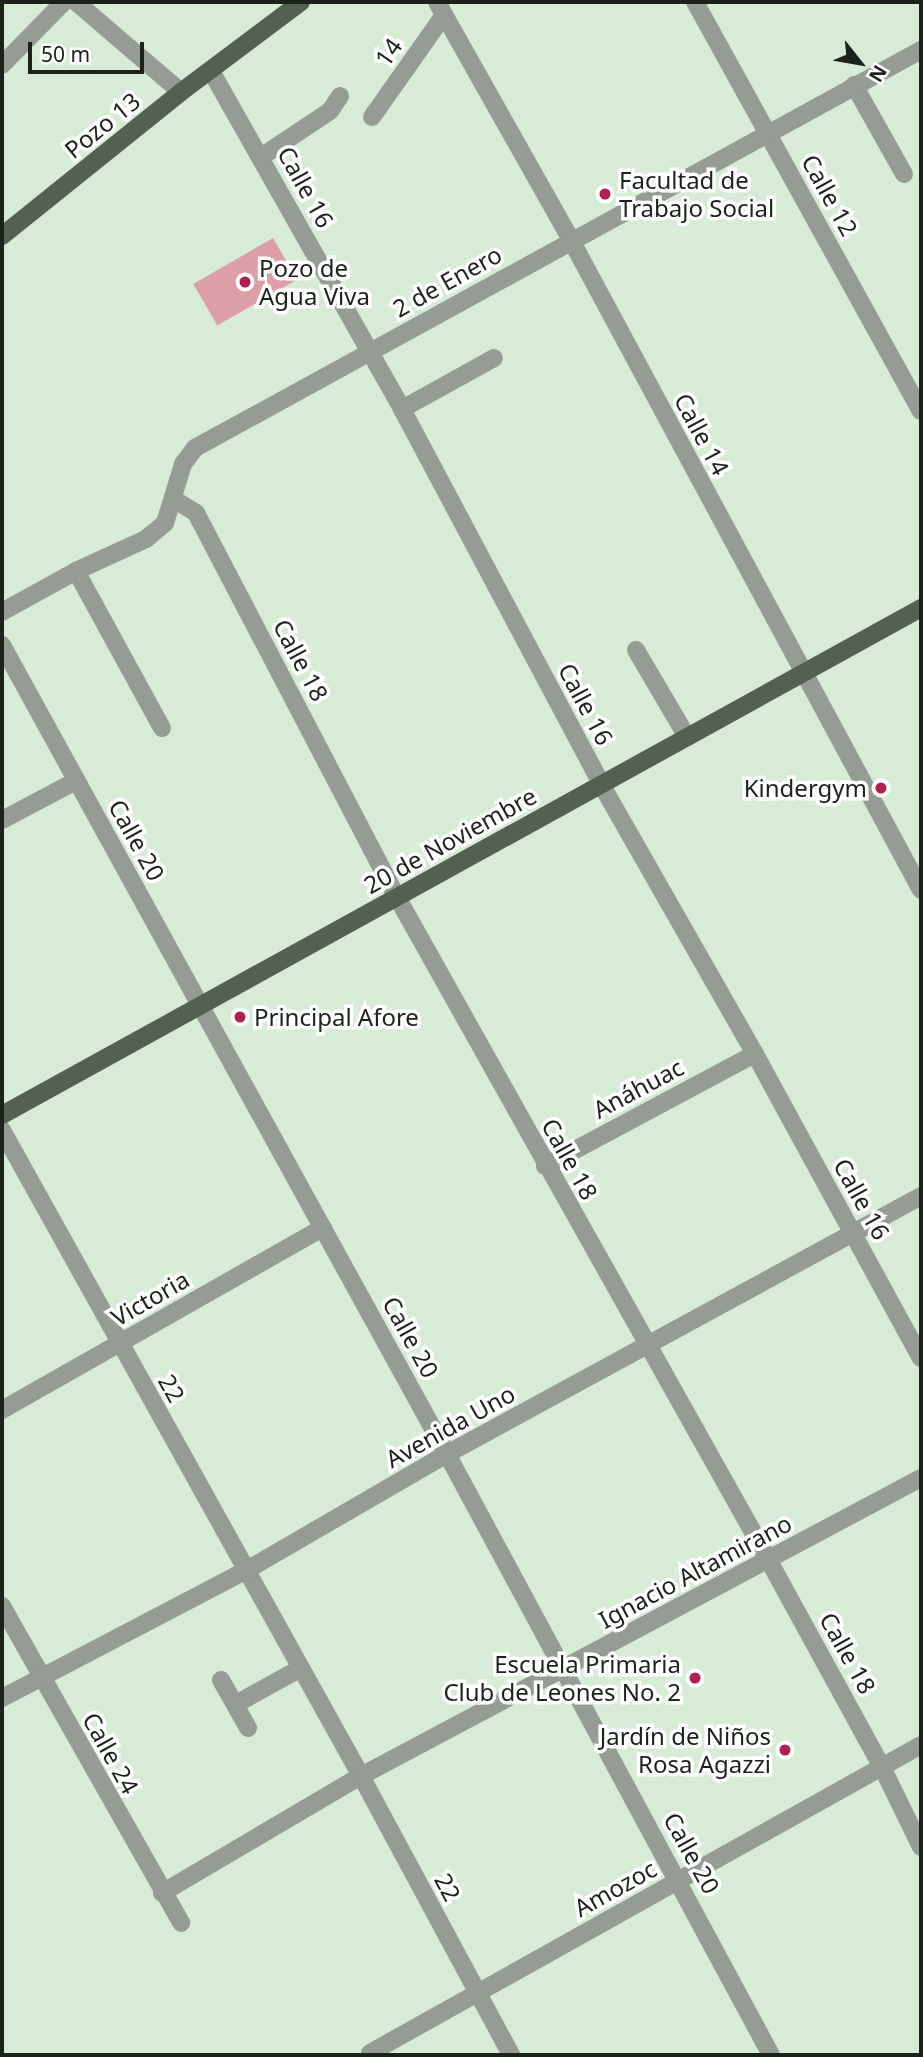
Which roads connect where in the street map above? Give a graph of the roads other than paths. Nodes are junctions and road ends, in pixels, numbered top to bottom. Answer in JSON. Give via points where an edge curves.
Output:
{"nodes":[{"id":1,"x":64,"y":2,"type":"edge"},
{"id":2,"x":76,"y":2,"type":"edge"},
{"id":3,"x":301,"y":2,"type":"edge"},
{"id":4,"x":695,"y":2,"type":"edge"},
{"id":5,"x":440,"y":9,"type":"edge"},
{"id":6,"x":921,"y":50,"type":"edge"},
{"id":7,"x":2,"y":65,"type":"edge"},
{"id":8,"x":211,"y":71,"type":"junction"},
{"id":9,"x":854,"y":85,"type":"junction"},
{"id":10,"x":181,"y":92,"type":"junction"},
{"id":11,"x":340,"y":96,"type":"dead end"},
{"id":12,"x":372,"y":117,"type":"dead end"},
{"id":13,"x":768,"y":133,"type":"junction"},
{"id":14,"x":261,"y":157,"type":"junction"},
{"id":15,"x":904,"y":174,"type":"dead end"},
{"id":16,"x":2,"y":236,"type":"edge"},
{"id":17,"x":571,"y":240,"type":"junction"},
{"id":18,"x":370,"y":352,"type":"junction"},
{"id":19,"x":494,"y":358,"type":"dead end"},
{"id":20,"x":402,"y":409,"type":"junction"},
{"id":21,"x":921,"y":411,"type":"edge"},
{"id":22,"x":173,"y":499,"type":"junction"},
{"id":23,"x":76,"y":571,"type":"junction"},
{"id":24,"x":921,"y":608,"type":"edge"},
{"id":25,"x":2,"y":612,"type":"edge"},
{"id":26,"x":2,"y":645,"type":"edge"},
{"id":27,"x":636,"y":650,"type":"dead end"},
{"id":28,"x":802,"y":673,"type":"junction"},
{"id":29,"x":162,"y":727,"type":"dead end"},
{"id":30,"x":687,"y":737,"type":"junction"},
{"id":31,"x":76,"y":781,"type":"junction"},
{"id":32,"x":601,"y":784,"type":"junction"},
{"id":33,"x":2,"y":820,"type":"edge"},
{"id":34,"x":921,"y":890,"type":"edge"},
{"id":35,"x":397,"y":897,"type":"junction"},
{"id":36,"x":200,"y":1005,"type":"junction"},
{"id":37,"x":755,"y":1054,"type":"junction"},
{"id":38,"x":2,"y":1115,"type":"edge"},
{"id":39,"x":2,"y":1130,"type":"edge"},
{"id":40,"x":545,"y":1166,"type":"junction"},
{"id":41,"x":921,"y":1196,"type":"edge"},
{"id":42,"x":323,"y":1228,"type":"junction"},
{"id":43,"x":854,"y":1234,"type":"junction"},
{"id":44,"x":119,"y":1344,"type":"junction"},
{"id":45,"x":647,"y":1347,"type":"junction"},
{"id":46,"x":921,"y":1358,"type":"edge"},
{"id":47,"x":2,"y":1410,"type":"edge"},
{"id":48,"x":447,"y":1454,"type":"junction"},
{"id":49,"x":921,"y":1478,"type":"edge"},
{"id":50,"x":768,"y":1559,"type":"junction"},
{"id":51,"x":245,"y":1571,"type":"junction"},
{"id":52,"x":2,"y":1606,"type":"edge"},
{"id":53,"x":301,"y":1668,"type":"junction"},
{"id":54,"x":563,"y":1670,"type":"junction"},
{"id":55,"x":40,"y":1676,"type":"junction"},
{"id":56,"x":221,"y":1680,"type":"dead end"},
{"id":57,"x":2,"y":1698,"type":"edge"},
{"id":58,"x":236,"y":1704,"type":"junction"},
{"id":59,"x":248,"y":1728,"type":"dead end"},
{"id":60,"x":921,"y":1745,"type":"edge"},
{"id":61,"x":882,"y":1767,"type":"junction"},
{"id":62,"x":361,"y":1776,"type":"junction"},
{"id":63,"x":921,"y":1847,"type":"edge"},
{"id":64,"x":679,"y":1880,"type":"junction"},
{"id":65,"x":162,"y":1893,"type":"junction"},
{"id":66,"x":181,"y":1923,"type":"dead end"},
{"id":67,"x":478,"y":1993,"type":"junction"},
{"id":68,"x":370,"y":2053,"type":"dead end"},
{"id":69,"x":511,"y":2055,"type":"edge"},
{"id":70,"x":772,"y":2055,"type":"edge"}],
"edges":[{"from":1,"to":7,"type":"street"},
{"from":2,"to":10,"type":"street"},
{"from":3,"to":8,"type":"main road","name":"Pozo 13"},
{"from":4,"to":13,"type":"street","name":"Calle 12"},
{"from":5,"to":12,"type":"street","name":"14"},
{"from":5,"to":17,"type":"street","name":"Calle 14"},
{"from":6,"to":9,"type":"street","name":"2 de Enero"},
{"from":8,"to":10,"type":"main road","name":"Pozo 13"},
{"from":8,"to":14,"type":"street","name":"Calle 16"},
{"from":9,"to":13,"type":"street","name":"2 de Enero"},
{"from":9,"to":15,"type":"street"},
{"from":10,"to":16,"type":"main road","name":"Pozo 13"},
{"from":11,"to":14,"type":"street","via":[[330,111]]},
{"from":13,"to":17,"type":"street","name":"2 de Enero"},
{"from":13,"to":21,"type":"street","name":"Calle 12"},
{"from":14,"to":18,"type":"street","name":"Calle 16"},
{"from":17,"to":18,"type":"street","name":"2 de Enero"},
{"from":17,"to":28,"type":"street","name":"Calle 14"},
{"from":18,"to":20,"type":"street","name":"Calle 16"},
{"from":18,"to":22,"type":"street","name":"2 de Enero","via":[[195,448],[183,464]]},
{"from":19,"to":20,"type":"street"},
{"from":20,"to":32,"type":"street","name":"Calle 16"},
{"from":22,"to":23,"type":"street","name":"2 de Enero","via":[[165,523],[146,539]]},
{"from":22,"to":35,"type":"street","name":"Calle 18","via":[[196,513]]},
{"from":23,"to":25,"type":"street","name":"2 de Enero"},
{"from":23,"to":29,"type":"street"},
{"from":24,"to":28,"type":"main road","name":"20 de Noviembre"},
{"from":26,"to":31,"type":"street","name":"Calle 20"},
{"from":27,"to":30,"type":"street"},
{"from":28,"to":30,"type":"main road","name":"20 de Noviembre"},
{"from":28,"to":34,"type":"street","name":"Calle 14"},
{"from":30,"to":32,"type":"main road","name":"20 de Noviembre"},
{"from":31,"to":33,"type":"street"},
{"from":31,"to":36,"type":"street","name":"Calle 20"},
{"from":32,"to":35,"type":"main road","name":"20 de Noviembre"},
{"from":32,"to":37,"type":"street","name":"Calle 16"},
{"from":35,"to":36,"type":"main road","name":"20 de Noviembre"},
{"from":35,"to":40,"type":"street","name":"Calle 18"},
{"from":36,"to":38,"type":"main road","name":"20 de Noviembre"},
{"from":36,"to":42,"type":"street","name":"Calle 20"},
{"from":37,"to":40,"type":"street","name":"Anáhuac"},
{"from":37,"to":43,"type":"street","name":"Calle 16"},
{"from":39,"to":44,"type":"street","name":"22"},
{"from":40,"to":45,"type":"street","name":"Calle 18"},
{"from":41,"to":43,"type":"street","name":"Avenida Uno"},
{"from":42,"to":44,"type":"street","name":"Victoria"},
{"from":42,"to":48,"type":"street","name":"Calle 20"},
{"from":43,"to":45,"type":"street","name":"Avenida Uno"},
{"from":43,"to":46,"type":"street","name":"Calle 16"},
{"from":44,"to":47,"type":"street","name":"Victoria"},
{"from":44,"to":51,"type":"street","name":"22"},
{"from":45,"to":48,"type":"street","name":"Avenida Uno"},
{"from":45,"to":50,"type":"street","name":"Calle 18"},
{"from":48,"to":51,"type":"street","name":"Avenida Uno"},
{"from":48,"to":54,"type":"street","name":"Calle 20"},
{"from":49,"to":50,"type":"street","name":"Ignacio Altamirano"},
{"from":50,"to":54,"type":"street","name":"Ignacio Altamirano"},
{"from":50,"to":61,"type":"street","name":"Calle 18"},
{"from":51,"to":53,"type":"street","name":"22"},
{"from":51,"to":55,"type":"street","name":"Avenida Uno"},
{"from":52,"to":55,"type":"street","name":"Calle 24"},
{"from":53,"to":58,"type":"street"},
{"from":53,"to":62,"type":"street","name":"22"},
{"from":54,"to":62,"type":"street","name":"Ignacio Altamirano"},
{"from":54,"to":64,"type":"street","name":"Calle 20"},
{"from":55,"to":57,"type":"street","name":"Avenida Uno"},
{"from":55,"to":65,"type":"street","name":"Calle 24"},
{"from":56,"to":58,"type":"street"},
{"from":58,"to":59,"type":"street"},
{"from":60,"to":61,"type":"street","name":"Amozoc"},
{"from":61,"to":63,"type":"street","name":"Calle 18"},
{"from":61,"to":64,"type":"street","name":"Amozoc"},
{"from":62,"to":65,"type":"street","name":"Ignacio Altamirano"},
{"from":62,"to":67,"type":"street","name":"22"},
{"from":64,"to":67,"type":"street","name":"Amozoc"},
{"from":64,"to":70,"type":"street","name":"Calle 20"},
{"from":65,"to":66,"type":"street","name":"Calle 24"},
{"from":67,"to":68,"type":"street","name":"Amozoc"},
{"from":67,"to":69,"type":"street","name":"22"}]}
